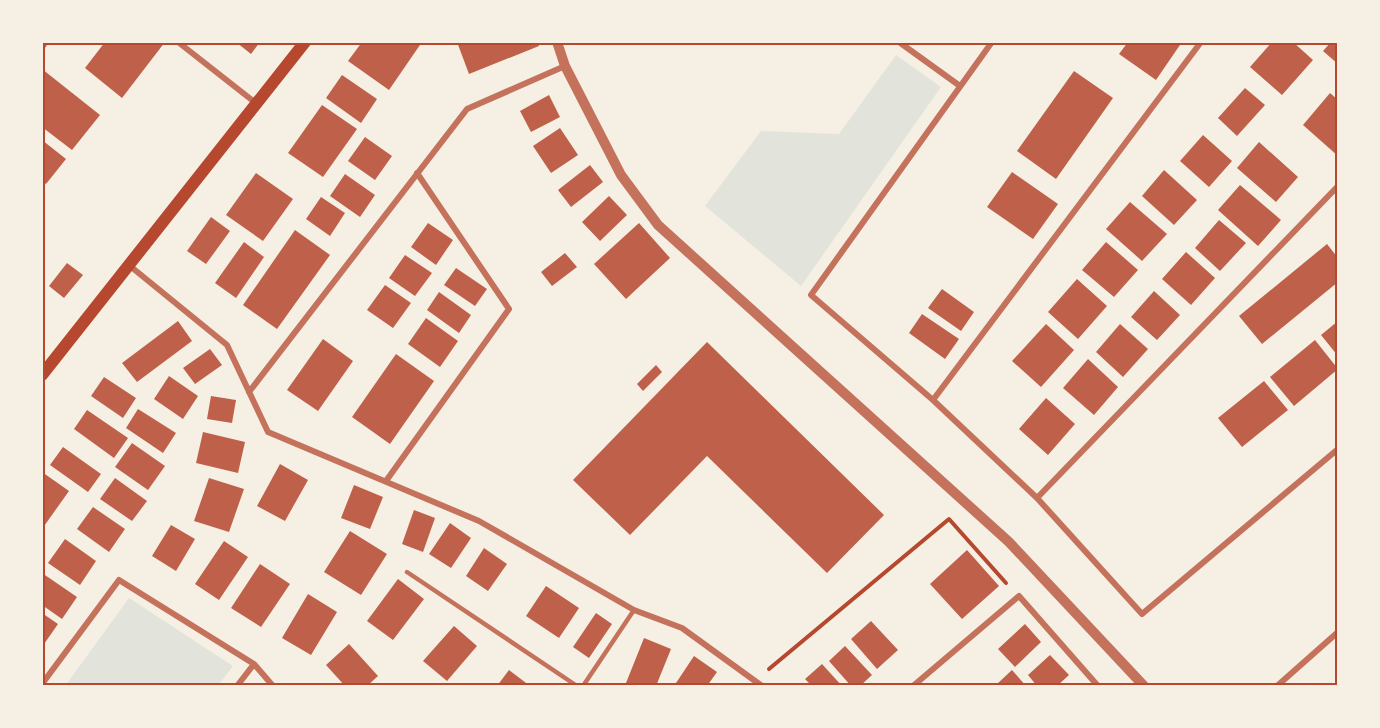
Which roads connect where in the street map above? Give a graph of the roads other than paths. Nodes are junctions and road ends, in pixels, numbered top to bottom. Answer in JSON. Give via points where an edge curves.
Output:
{"nodes":[{"id":1,"x":46,"y":42,"type":"edge"},
{"id":2,"x":178,"y":42,"type":"edge"},
{"id":3,"x":305,"y":42,"type":"edge"},
{"id":4,"x":557,"y":42,"type":"edge"},
{"id":5,"x":899,"y":42,"type":"edge"},
{"id":6,"x":992,"y":42,"type":"edge"},
{"id":7,"x":1201,"y":42,"type":"edge"},
{"id":8,"x":42,"y":47,"type":"edge"},
{"id":9,"x":565,"y":66,"type":"junction"},
{"id":10,"x":960,"y":86,"type":"junction"},
{"id":11,"x":257,"y":104,"type":"junction"},
{"id":12,"x":417,"y":172,"type":"junction"},
{"id":13,"x":1338,"y":186,"type":"edge"},
{"id":14,"x":130,"y":266,"type":"junction"},
{"id":15,"x":42,"y":375,"type":"edge"},
{"id":16,"x":249,"y":392,"type":"junction"},
{"id":17,"x":933,"y":399,"type":"junction"},
{"id":18,"x":1338,"y":449,"type":"edge"},
{"id":19,"x":386,"y":481,"type":"junction"},
{"id":20,"x":1037,"y":498,"type":"junction"},
{"id":21,"x":407,"y":572,"type":"dead end"},
{"id":22,"x":634,"y":610,"type":"junction"},
{"id":23,"x":1337,"y":635,"type":"edge"},
{"id":24,"x":254,"y":664,"type":"junction"},
{"id":25,"x":42,"y":684,"type":"edge"},
{"id":26,"x":237,"y":686,"type":"edge"},
{"id":27,"x":273,"y":686,"type":"edge"},
{"id":28,"x":577,"y":686,"type":"edge"},
{"id":29,"x":583,"y":686,"type":"edge"},
{"id":30,"x":762,"y":686,"type":"edge"},
{"id":31,"x":913,"y":686,"type":"edge"},
{"id":32,"x":1098,"y":686,"type":"edge"},
{"id":33,"x":1144,"y":686,"type":"edge"},
{"id":34,"x":1277,"y":686,"type":"edge"}],
"edges":[{"from":1,"to":8,"type":"street"},
{"from":2,"to":11,"type":"street"},
{"from":3,"to":11,"type":"main road"},
{"from":4,"to":9,"type":"street"},
{"from":5,"to":10,"type":"street"},
{"from":6,"to":10,"type":"street"},
{"from":7,"to":17,"type":"street"},
{"from":9,"to":12,"type":"street","via":[[467,109]]},
{"from":9,"to":33,"type":"street","via":[[621,175],[658,225],[1009,542]]},
{"from":10,"to":17,"type":"street","via":[[812,295]]},
{"from":11,"to":14,"type":"main road"},
{"from":12,"to":16,"type":"street"},
{"from":12,"to":19,"type":"street","via":[[509,309]]},
{"from":13,"to":20,"type":"street"},
{"from":14,"to":15,"type":"main road"},
{"from":14,"to":16,"type":"street","via":[[227,345]]},
{"from":16,"to":19,"type":"street","via":[[268,432]]},
{"from":17,"to":20,"type":"street"},
{"from":18,"to":20,"type":"street","via":[[1142,614]]},
{"from":19,"to":22,"type":"street","via":[[479,521]]},
{"from":21,"to":28,"type":"lane"},
{"from":22,"to":29,"type":"lane"},
{"from":22,"to":30,"type":"street","via":[[682,628]]},
{"from":23,"to":34,"type":"street"},
{"from":24,"to":25,"type":"street","via":[[119,580]]},
{"from":24,"to":26,"type":"street"},
{"from":24,"to":27,"type":"street"},
{"from":31,"to":32,"type":"street","via":[[1018,597]]}]}
